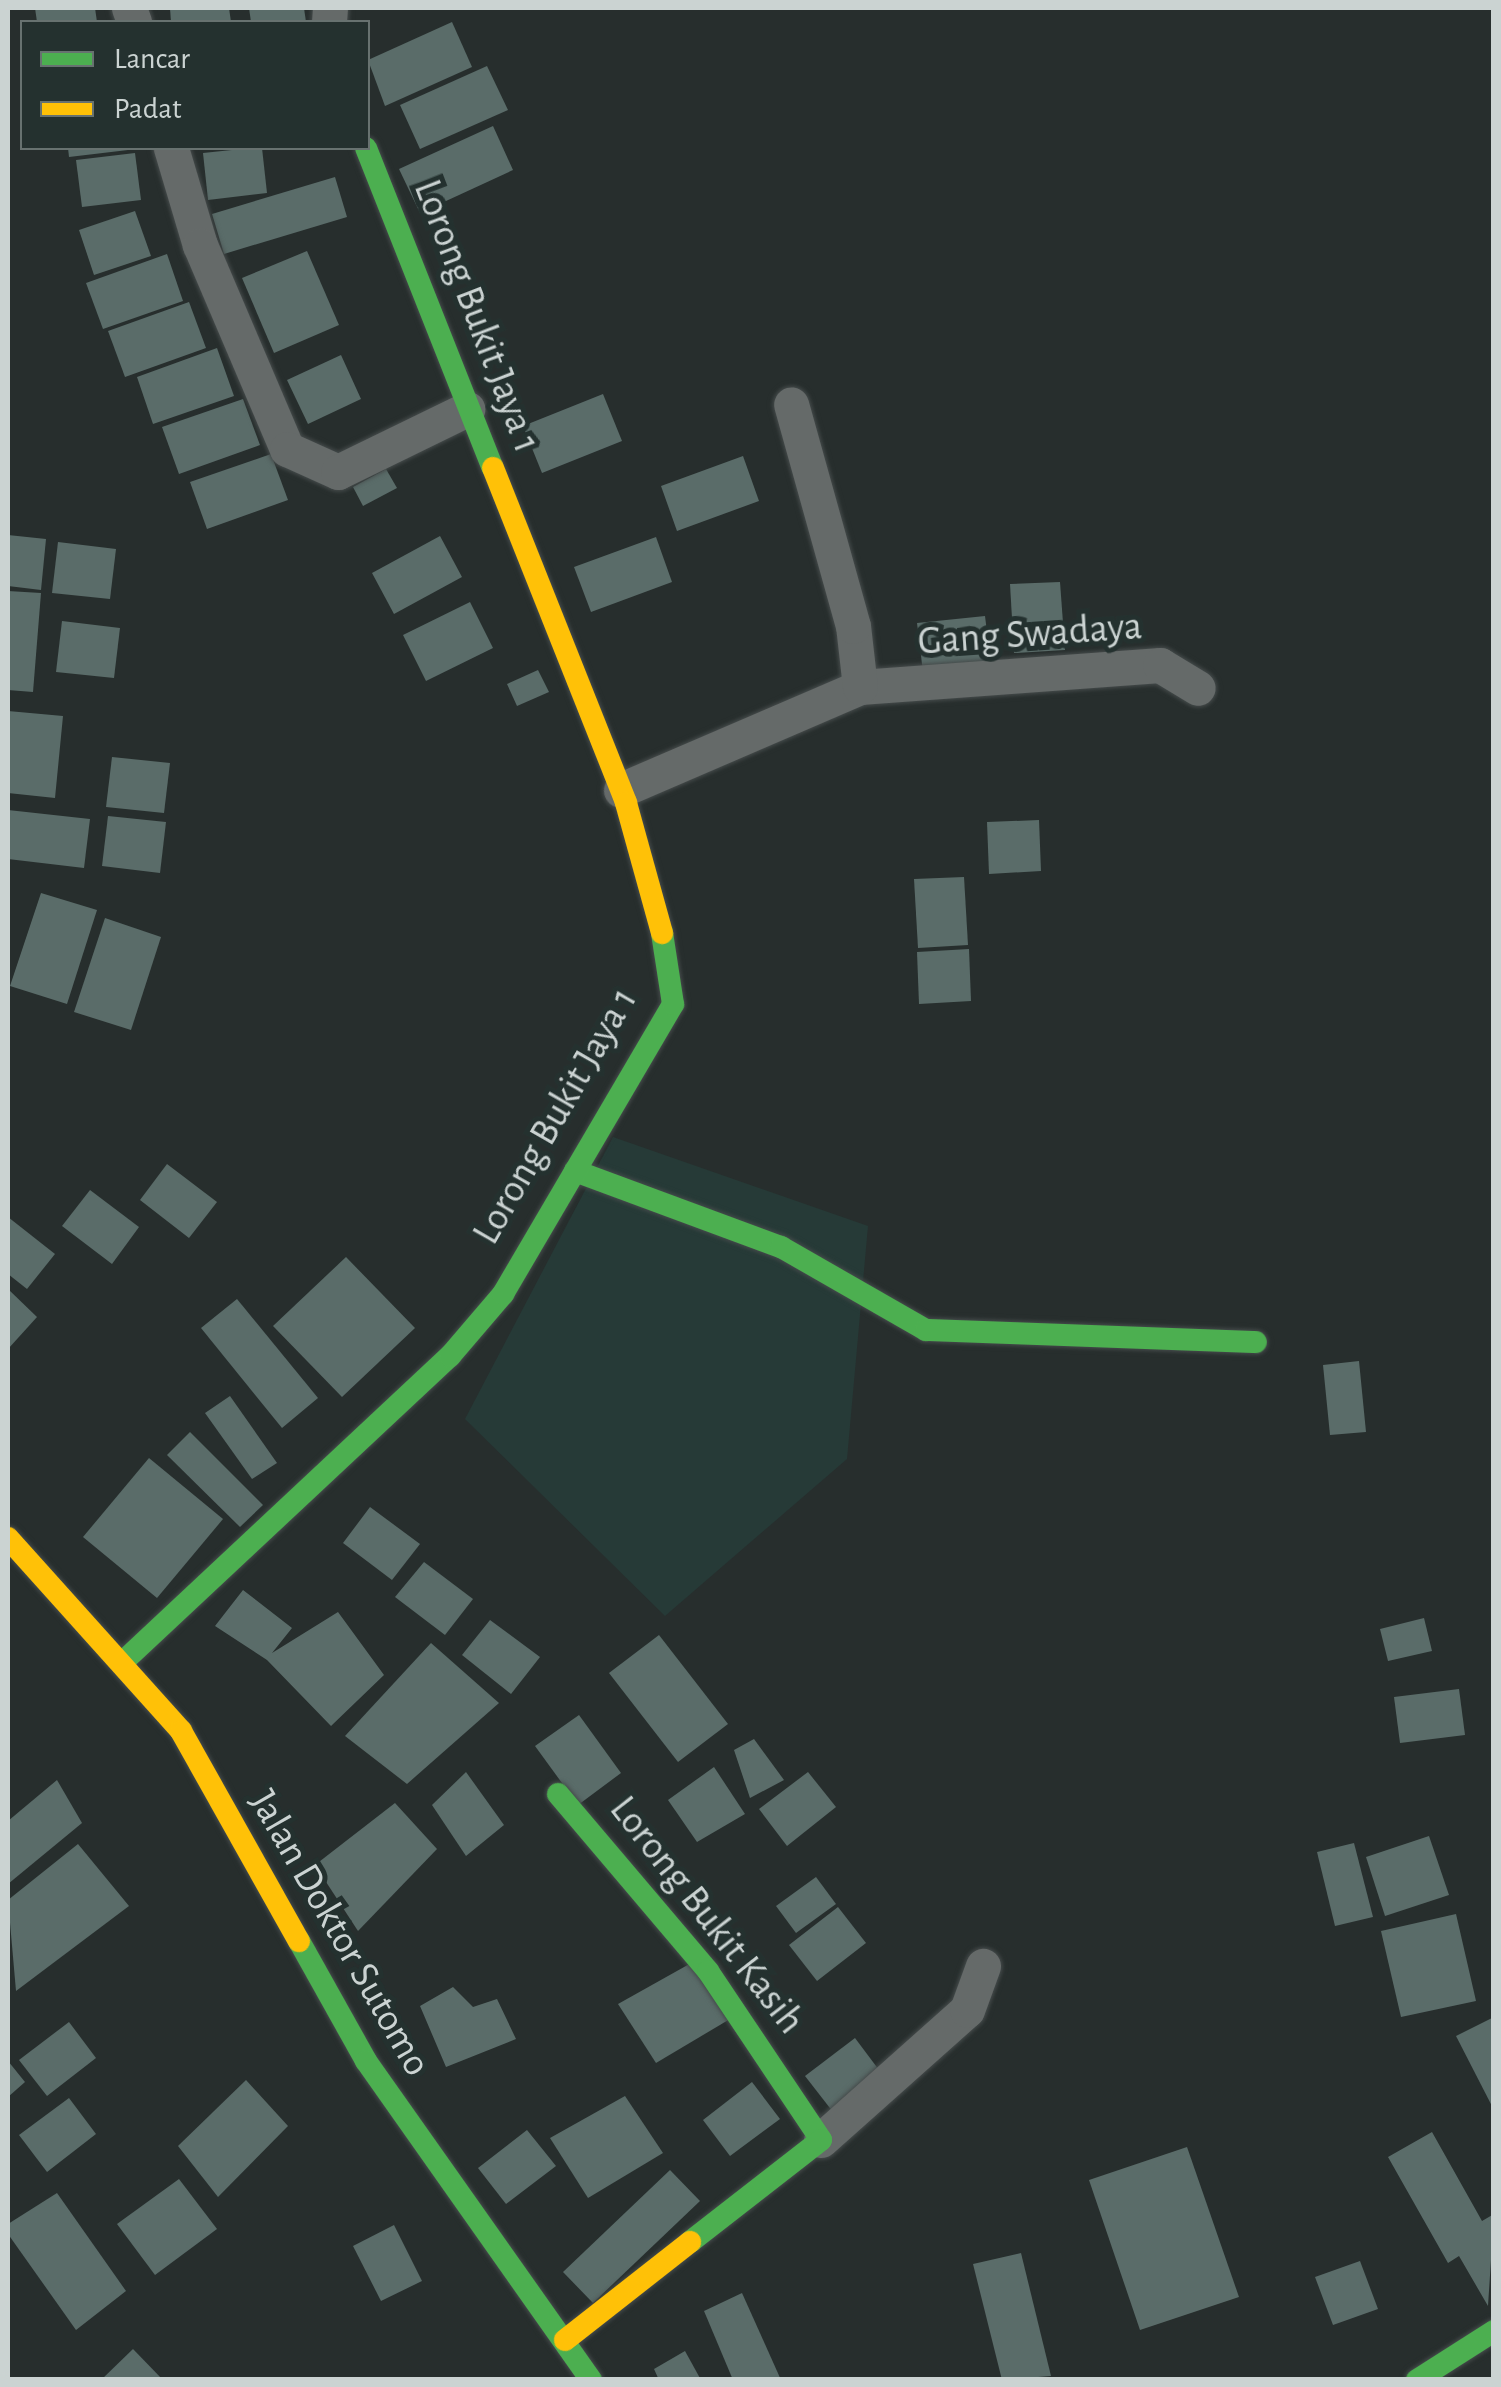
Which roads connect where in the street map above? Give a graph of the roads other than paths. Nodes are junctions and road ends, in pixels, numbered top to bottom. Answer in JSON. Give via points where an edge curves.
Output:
{"nodes":[{"id":1,"x":172,"y":150,"type":"edge"},
{"id":2,"x":367,"y":150,"type":"edge"},
{"id":3,"x":791,"y":404,"type":"dead end"},
{"id":4,"x":467,"y":409,"type":"junction"},
{"id":5,"x":860,"y":687,"type":"junction"},
{"id":6,"x":1198,"y":688,"type":"dead end"},
{"id":7,"x":621,"y":790,"type":"junction"},
{"id":8,"x":576,"y":1171,"type":"junction"},
{"id":9,"x":1256,"y":1342,"type":"dead end"},
{"id":10,"x":8,"y":1538,"type":"edge"},
{"id":11,"x":126,"y":1659,"type":"junction"},
{"id":12,"x":558,"y":1794,"type":"dead end"},
{"id":13,"x":983,"y":1966,"type":"dead end"},
{"id":14,"x":821,"y":2140,"type":"junction"},
{"id":15,"x":1494,"y":2331,"type":"edge"},
{"id":16,"x":565,"y":2340,"type":"junction"},
{"id":17,"x":591,"y":2380,"type":"edge"},
{"id":18,"x":1417,"y":2380,"type":"edge"}],
"edges":[{"from":1,"to":4,"type":"street","via":[[200,245],[286,448],[338,472]]},
{"from":2,"to":4,"type":"main road","name":"Lorong Bukit Jaya 1"},
{"from":3,"to":5,"type":"street","via":[[854,626]]},
{"from":4,"to":7,"type":"main road","name":"Lorong Bukit Jaya 1"},
{"from":5,"to":6,"type":"street","name":"Gang Swadaya","via":[[1160,666]]},
{"from":5,"to":7,"type":"street","name":"Gang Swadaya"},
{"from":7,"to":8,"type":"main road","name":"Lorong Bukit Jaya 1","via":[[656,891],[674,1004]]},
{"from":8,"to":9,"type":"main road","via":[[781,1247],[926,1330]]},
{"from":8,"to":11,"type":"main road","name":"Lorong Bukit Jaya 1","via":[[503,1294],[450,1356]]},
{"from":10,"to":11,"type":"main road","name":"Jalan Doktor Sutomo"},
{"from":11,"to":16,"type":"main road","name":"Jalan Doktor Sutomo","via":[[182,1731],[366,2060]]},
{"from":12,"to":14,"type":"main road","name":"Lorong Bukit Kasih","via":[[708,1971]]},
{"from":13,"to":14,"type":"street","via":[[967,2010]]},
{"from":14,"to":16,"type":"main road"},
{"from":15,"to":18,"type":"main road"},
{"from":16,"to":17,"type":"main road","name":"Jalan Doktor Sutomo"}]}
